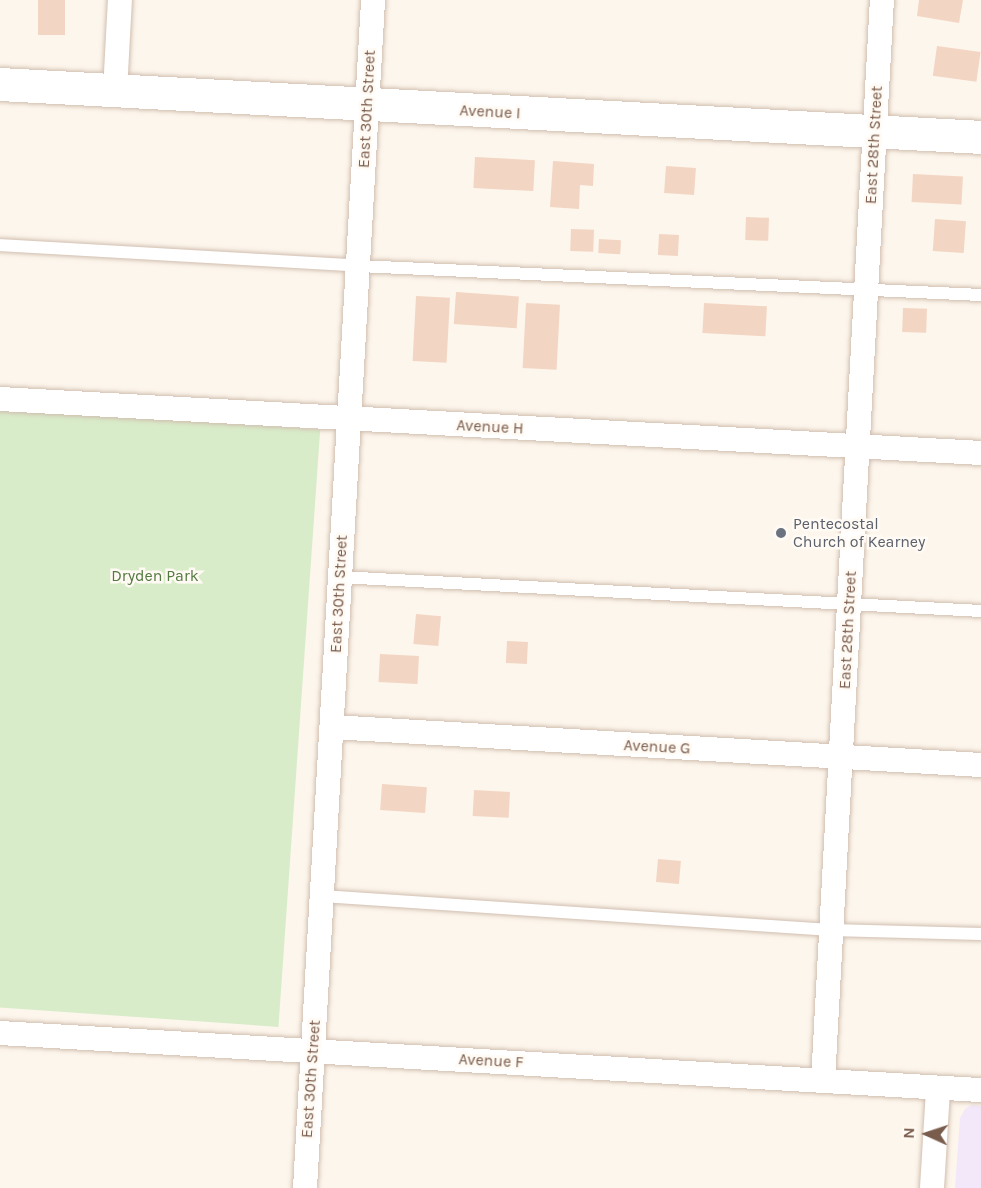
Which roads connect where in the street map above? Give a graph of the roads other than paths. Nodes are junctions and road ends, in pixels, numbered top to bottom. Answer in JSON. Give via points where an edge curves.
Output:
{"nodes":[{"id":1,"x":120,"y":0,"type":"edge"},
{"id":2,"x":373,"y":0,"type":"edge"},
{"id":3,"x":882,"y":0,"type":"edge"},
{"id":4,"x":0,"y":84,"type":"edge"},
{"id":5,"x":115,"y":91,"type":"junction"},
{"id":6,"x":367,"y":105,"type":"junction"},
{"id":7,"x":875,"y":133,"type":"junction"},
{"id":8,"x":981,"y":137,"type":"edge"},
{"id":9,"x":0,"y":245,"type":"edge"},
{"id":10,"x":359,"y":266,"type":"junction"},
{"id":11,"x":866,"y":290,"type":"junction"},
{"id":12,"x":981,"y":295,"type":"edge"},
{"id":13,"x":0,"y":399,"type":"edge"},
{"id":14,"x":348,"y":418,"type":"junction"},
{"id":15,"x":858,"y":448,"type":"junction"},
{"id":16,"x":981,"y":453,"type":"edge"},
{"id":17,"x":339,"y":577,"type":"junction"},
{"id":18,"x":849,"y":606,"type":"junction"},
{"id":19,"x":981,"y":611,"type":"edge"},
{"id":20,"x":332,"y":727,"type":"junction"},
{"id":21,"x":842,"y":758,"type":"junction"},
{"id":22,"x":981,"y":765,"type":"edge"},
{"id":23,"x":322,"y":896,"type":"junction"},
{"id":24,"x":831,"y":930,"type":"junction"},
{"id":25,"x":981,"y":934,"type":"edge"},
{"id":26,"x":0,"y":1033,"type":"edge"},
{"id":27,"x":314,"y":1050,"type":"junction"},
{"id":28,"x":823,"y":1081,"type":"junction"},
{"id":29,"x":938,"y":1089,"type":"junction"},
{"id":30,"x":981,"y":1090,"type":"edge"},
{"id":31,"x":305,"y":1188,"type":"edge"},
{"id":32,"x":932,"y":1188,"type":"edge"}],
"edges":[{"from":1,"to":5,"type":"street"},
{"from":2,"to":6,"type":"street","name":"East 30th Street"},
{"from":3,"to":7,"type":"street","name":"East 28th Street"},
{"from":4,"to":5,"type":"street","name":"Avenue I"},
{"from":5,"to":6,"type":"street","name":"Avenue I"},
{"from":6,"to":7,"type":"street","name":"Avenue I"},
{"from":6,"to":10,"type":"street","name":"East 30th Street"},
{"from":7,"to":8,"type":"street","name":"Avenue I"},
{"from":7,"to":11,"type":"street","name":"East 28th Street"},
{"from":9,"to":10,"type":"lane"},
{"from":10,"to":11,"type":"lane"},
{"from":10,"to":14,"type":"street","name":"East 30th Street"},
{"from":11,"to":12,"type":"lane"},
{"from":11,"to":15,"type":"street","name":"East 28th Street"},
{"from":13,"to":14,"type":"street","name":"Avenue H"},
{"from":14,"to":15,"type":"street","name":"Avenue H"},
{"from":14,"to":17,"type":"street","name":"East 30th Street"},
{"from":15,"to":16,"type":"street","name":"Avenue H"},
{"from":15,"to":18,"type":"street","name":"East 28th Street"},
{"from":17,"to":18,"type":"lane"},
{"from":17,"to":20,"type":"street","name":"East 30th Street"},
{"from":18,"to":19,"type":"lane"},
{"from":18,"to":21,"type":"street","name":"East 28th Street"},
{"from":20,"to":21,"type":"street","name":"Avenue G"},
{"from":20,"to":23,"type":"street","name":"East 30th Street"},
{"from":21,"to":22,"type":"street","name":"Avenue G"},
{"from":21,"to":24,"type":"street","name":"East 28th Street"},
{"from":23,"to":24,"type":"lane"},
{"from":23,"to":27,"type":"street","name":"East 30th Street"},
{"from":24,"to":25,"type":"lane"},
{"from":24,"to":28,"type":"street","name":"East 28th Street"},
{"from":26,"to":27,"type":"street","name":"Avenue F"},
{"from":27,"to":28,"type":"street","name":"Avenue F"},
{"from":27,"to":31,"type":"street","name":"East 30th Street"},
{"from":28,"to":29,"type":"street","name":"Avenue F"},
{"from":29,"to":30,"type":"street","name":"Avenue F"},
{"from":29,"to":32,"type":"street"}]}
